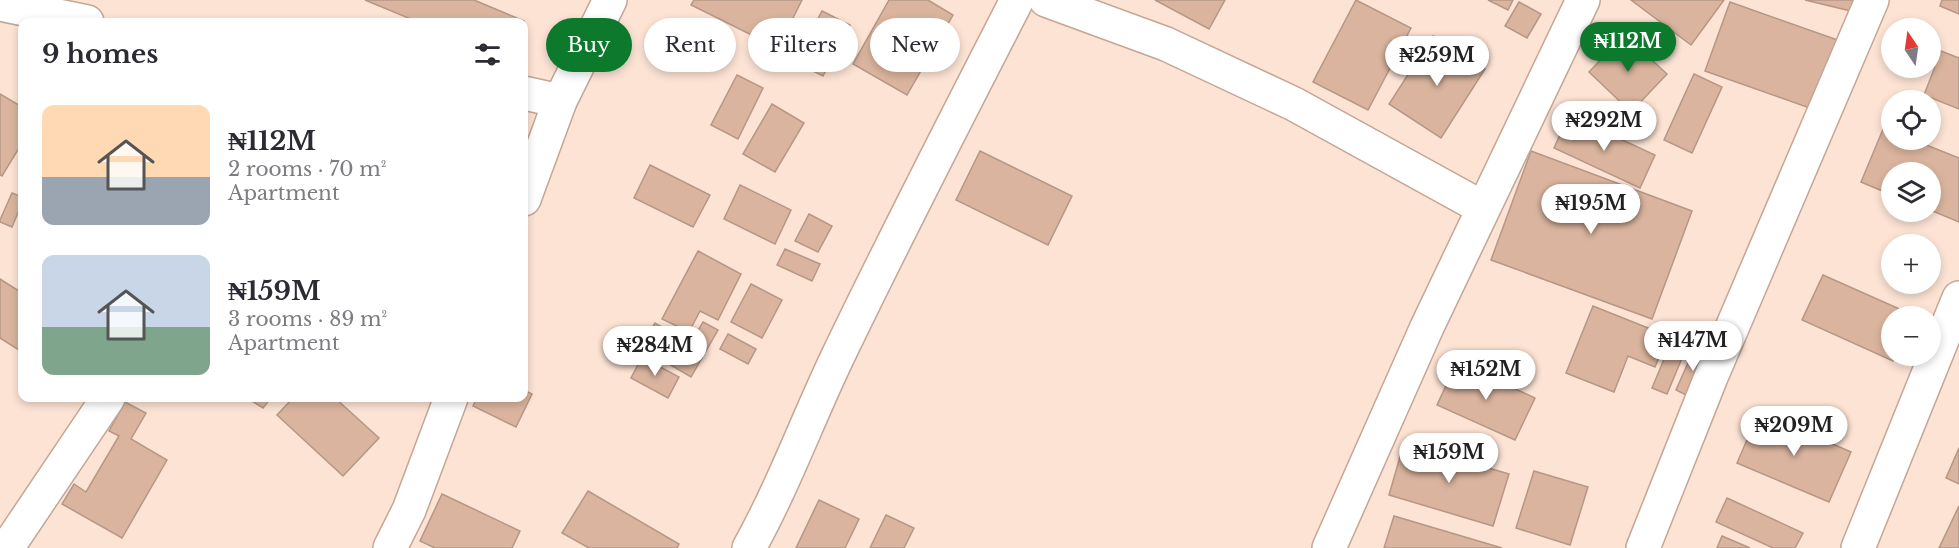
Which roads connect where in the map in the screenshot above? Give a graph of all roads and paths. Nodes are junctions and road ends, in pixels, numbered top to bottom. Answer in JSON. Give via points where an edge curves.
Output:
{"nodes":[{"id":1,"x":610,"y":0,"type":"edge"},
{"id":2,"x":1017,"y":0,"type":"edge"},
{"id":3,"x":1046,"y":0,"type":"edge"},
{"id":4,"x":1583,"y":0,"type":"edge"},
{"id":5,"x":1872,"y":0,"type":"edge"},
{"id":6,"x":0,"y":4,"type":"edge"},
{"id":7,"x":68,"y":18,"type":"edge"},
{"id":8,"x":528,"y":94,"type":"edge"},
{"id":9,"x":560,"y":101,"type":"junction"},
{"id":10,"x":528,"y":188,"type":"edge"},
{"id":11,"x":1483,"y":208,"type":"junction"},
{"id":12,"x":1959,"y":298,"type":"edge"},
{"id":13,"x":105,"y":402,"type":"edge"},
{"id":14,"x":450,"y":402,"type":"edge"},
{"id":15,"x":5,"y":543,"type":"edge"},
{"id":16,"x":390,"y":548,"type":"edge"},
{"id":17,"x":749,"y":548,"type":"edge"},
{"id":18,"x":1329,"y":548,"type":"edge"},
{"id":19,"x":1643,"y":548,"type":"edge"},
{"id":20,"x":1858,"y":548,"type":"edge"}],
"edges":[{"from":1,"to":9,"type":"street"},
{"from":2,"to":17,"type":"street","via":[[897,231]]},
{"from":3,"to":11,"type":"street","via":[[1166,44],[1294,104]]},
{"from":4,"to":11,"type":"street"},
{"from":5,"to":19,"type":"street","via":[[1711,377]]},
{"from":6,"to":7,"type":"street"},
{"from":8,"to":9,"type":"street"},
{"from":9,"to":10,"type":"street"},
{"from":11,"to":18,"type":"street"},
{"from":12,"to":20,"type":"street"},
{"from":13,"to":15,"type":"street"},
{"from":14,"to":16,"type":"street","via":[[409,510]]}]}
